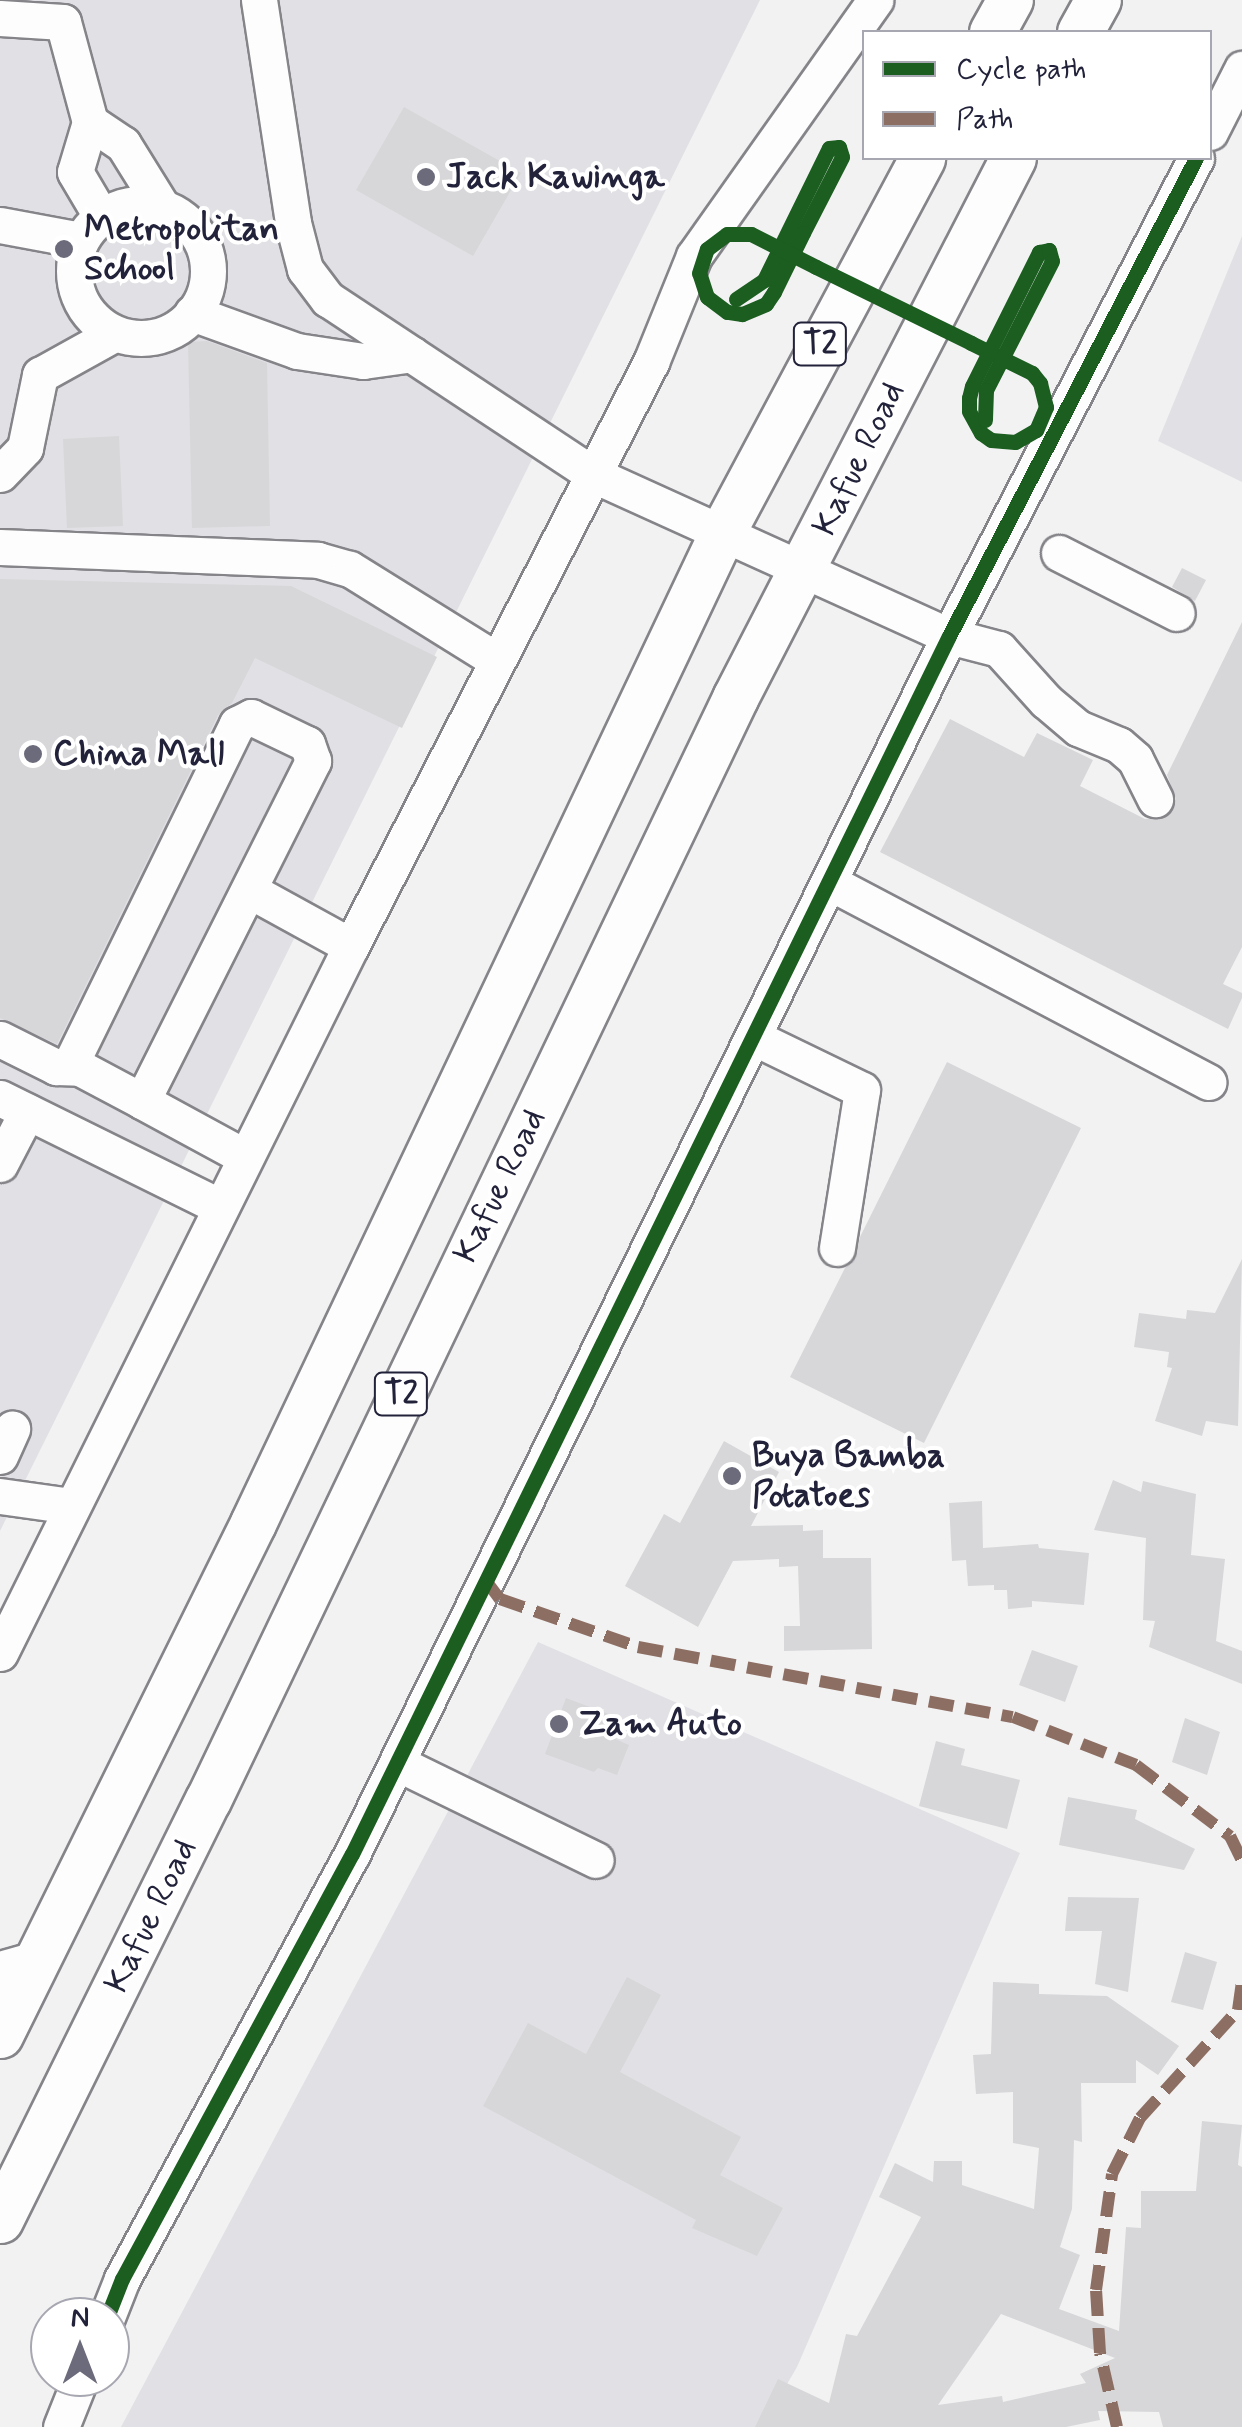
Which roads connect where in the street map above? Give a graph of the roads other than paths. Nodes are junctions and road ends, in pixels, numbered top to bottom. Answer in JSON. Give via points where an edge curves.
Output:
{"nodes":[{"id":1,"x":259,"y":0,"type":"edge"},
{"id":2,"x":875,"y":0,"type":"edge"},
{"id":3,"x":1010,"y":0,"type":"edge"},
{"id":4,"x":1098,"y":0,"type":"edge"},
{"id":5,"x":0,"y":18,"type":"edge"},
{"id":6,"x":993,"y":30,"type":"edge"},
{"id":7,"x":1081,"y":30,"type":"edge"},
{"id":8,"x":1242,"y":69,"type":"edge"},
{"id":9,"x":90,"y":122,"type":"junction"},
{"id":10,"x":1212,"y":128,"type":"edge"},
{"id":11,"x":921,"y":160,"type":"edge"},
{"id":12,"x":1012,"y":160,"type":"edge"},
{"id":13,"x":1195,"y":160,"type":"edge"},
{"id":14,"x":161,"y":206,"type":"junction"},
{"id":15,"x":0,"y":224,"type":"edge"},
{"id":16,"x":91,"y":228,"type":"junction"},
{"id":17,"x":192,"y":313,"type":"junction"},
{"id":18,"x":114,"y":334,"type":"junction"},
{"id":19,"x":412,"y":354,"type":"junction"},
{"id":20,"x":0,"y":474,"type":"edge"},
{"id":21,"x":592,"y":474,"type":"junction"},
{"id":22,"x":722,"y":533,"type":"junction"},
{"id":23,"x":0,"y":548,"type":"edge"},
{"id":24,"x":1059,"y":553,"type":"dead end"},
{"id":25,"x":804,"y":570,"type":"junction"},
{"id":26,"x":1177,"y":613,"type":"dead end"},
{"id":27,"x":950,"y":636,"type":"junction"},
{"id":28,"x":496,"y":660,"type":"junction"},
{"id":29,"x":1155,"y":799,"type":"dead end"},
{"id":30,"x":829,"y":882,"type":"junction"},
{"id":31,"x":249,"y":890,"type":"junction"},
{"id":32,"x":351,"y":946,"type":"junction"},
{"id":33,"x":754,"y":1037,"type":"junction"},
{"id":34,"x":0,"y":1040,"type":"edge"},
{"id":35,"x":80,"y":1068,"type":"junction"},
{"id":36,"x":1209,"y":1082,"type":"dead end"},
{"id":37,"x":142,"y":1102,"type":"junction"},
{"id":38,"x":14,"y":1105,"type":"edge"},
{"id":39,"x":245,"y":1157,"type":"junction"},
{"id":40,"x":0,"y":1164,"type":"edge"},
{"id":41,"x":221,"y":1206,"type":"junction"},
{"id":42,"x":837,"y":1248,"type":"dead end"},
{"id":43,"x":0,"y":1496,"type":"edge"},
{"id":44,"x":71,"y":1506,"type":"junction"},
{"id":45,"x":0,"y":1653,"type":"edge"},
{"id":46,"x":398,"y":1763,"type":"junction"},
{"id":47,"x":596,"y":1860,"type":"dead end"},
{"id":48,"x":20,"y":1964,"type":"edge"},
{"id":49,"x":0,"y":2035,"type":"edge"},
{"id":50,"x":0,"y":2220,"type":"edge"},
{"id":51,"x":114,"y":2297,"type":"edge"},
{"id":52,"x":74,"y":2397,"type":"edge"},
{"id":53,"x":61,"y":2427,"type":"edge"}],
"edges":[{"from":1,"to":19,"type":"street","via":[[306,269],[328,299]]},
{"from":2,"to":21,"type":"street","via":[[694,256],[651,362]]},
{"from":3,"to":6,"type":"main road"},
{"from":4,"to":7,"type":"main road"},
{"from":5,"to":9,"type":"street","via":[[63,22]]},
{"from":8,"to":10,"type":"street"},
{"from":9,"to":14,"type":"street","via":[[124,144]]},
{"from":9,"to":16,"type":"street","via":[[74,172]]},
{"from":11,"to":22,"type":"main road","number":"T2"},
{"from":12,"to":25,"type":"main road","name":"Kafue Road","number":"T2"},
{"from":13,"to":27,"type":"street"},
{"from":14,"to":16,"type":"street","via":[[130,203]]},
{"from":14,"to":17,"type":"street","via":[[190,225],[206,256],[204,293]]},
{"from":15,"to":16,"type":"street"},
{"from":16,"to":18,"type":"street","via":[[74,274],[78,293],[86,310]]},
{"from":17,"to":18,"type":"street","via":[[150,339]]},
{"from":17,"to":19,"type":"street","via":[[297,351],[362,361]]},
{"from":18,"to":20,"type":"street","via":[[40,375],[25,448]]},
{"from":19,"to":21,"type":"street"},
{"from":21,"to":22,"type":"street"},
{"from":21,"to":28,"type":"street"},
{"from":22,"to":25,"type":"street"},
{"from":22,"to":48,"type":"main road","number":"T2","via":[[254,1523]]},
{"from":23,"to":28,"type":"street","via":[[318,560],[350,569]]},
{"from":24,"to":26,"type":"street"},
{"from":25,"to":27,"type":"street"},
{"from":25,"to":50,"type":"main road","name":"Kafue Road","number":"T2","via":[[735,698]]},
{"from":27,"to":29,"type":"street","via":[[999,649],[1078,728],[1120,745],[1135,758]]},
{"from":27,"to":30,"type":"street"},
{"from":28,"to":32,"type":"street"},
{"from":30,"to":33,"type":"street"},
{"from":30,"to":36,"type":"street"},
{"from":31,"to":32,"type":"street"},
{"from":31,"to":35,"type":"street","via":[[313,752],[244,717],[74,1050]]},
{"from":31,"to":37,"type":"street"},
{"from":32,"to":39,"type":"street"},
{"from":33,"to":42,"type":"street","via":[[862,1090]]},
{"from":33,"to":46,"type":"street"},
{"from":34,"to":35,"type":"street","via":[[56,1067]]},
{"from":35,"to":37,"type":"street"},
{"from":37,"to":39,"type":"street"},
{"from":38,"to":40,"type":"street"},
{"from":38,"to":41,"type":"street"},
{"from":39,"to":41,"type":"street"},
{"from":41,"to":44,"type":"street"},
{"from":43,"to":44,"type":"street"},
{"from":44,"to":45,"type":"street"},
{"from":46,"to":47,"type":"street"},
{"from":46,"to":51,"type":"street"},
{"from":48,"to":49,"type":"main road","number":"T2"},
{"from":52,"to":53,"type":"street"}]}
